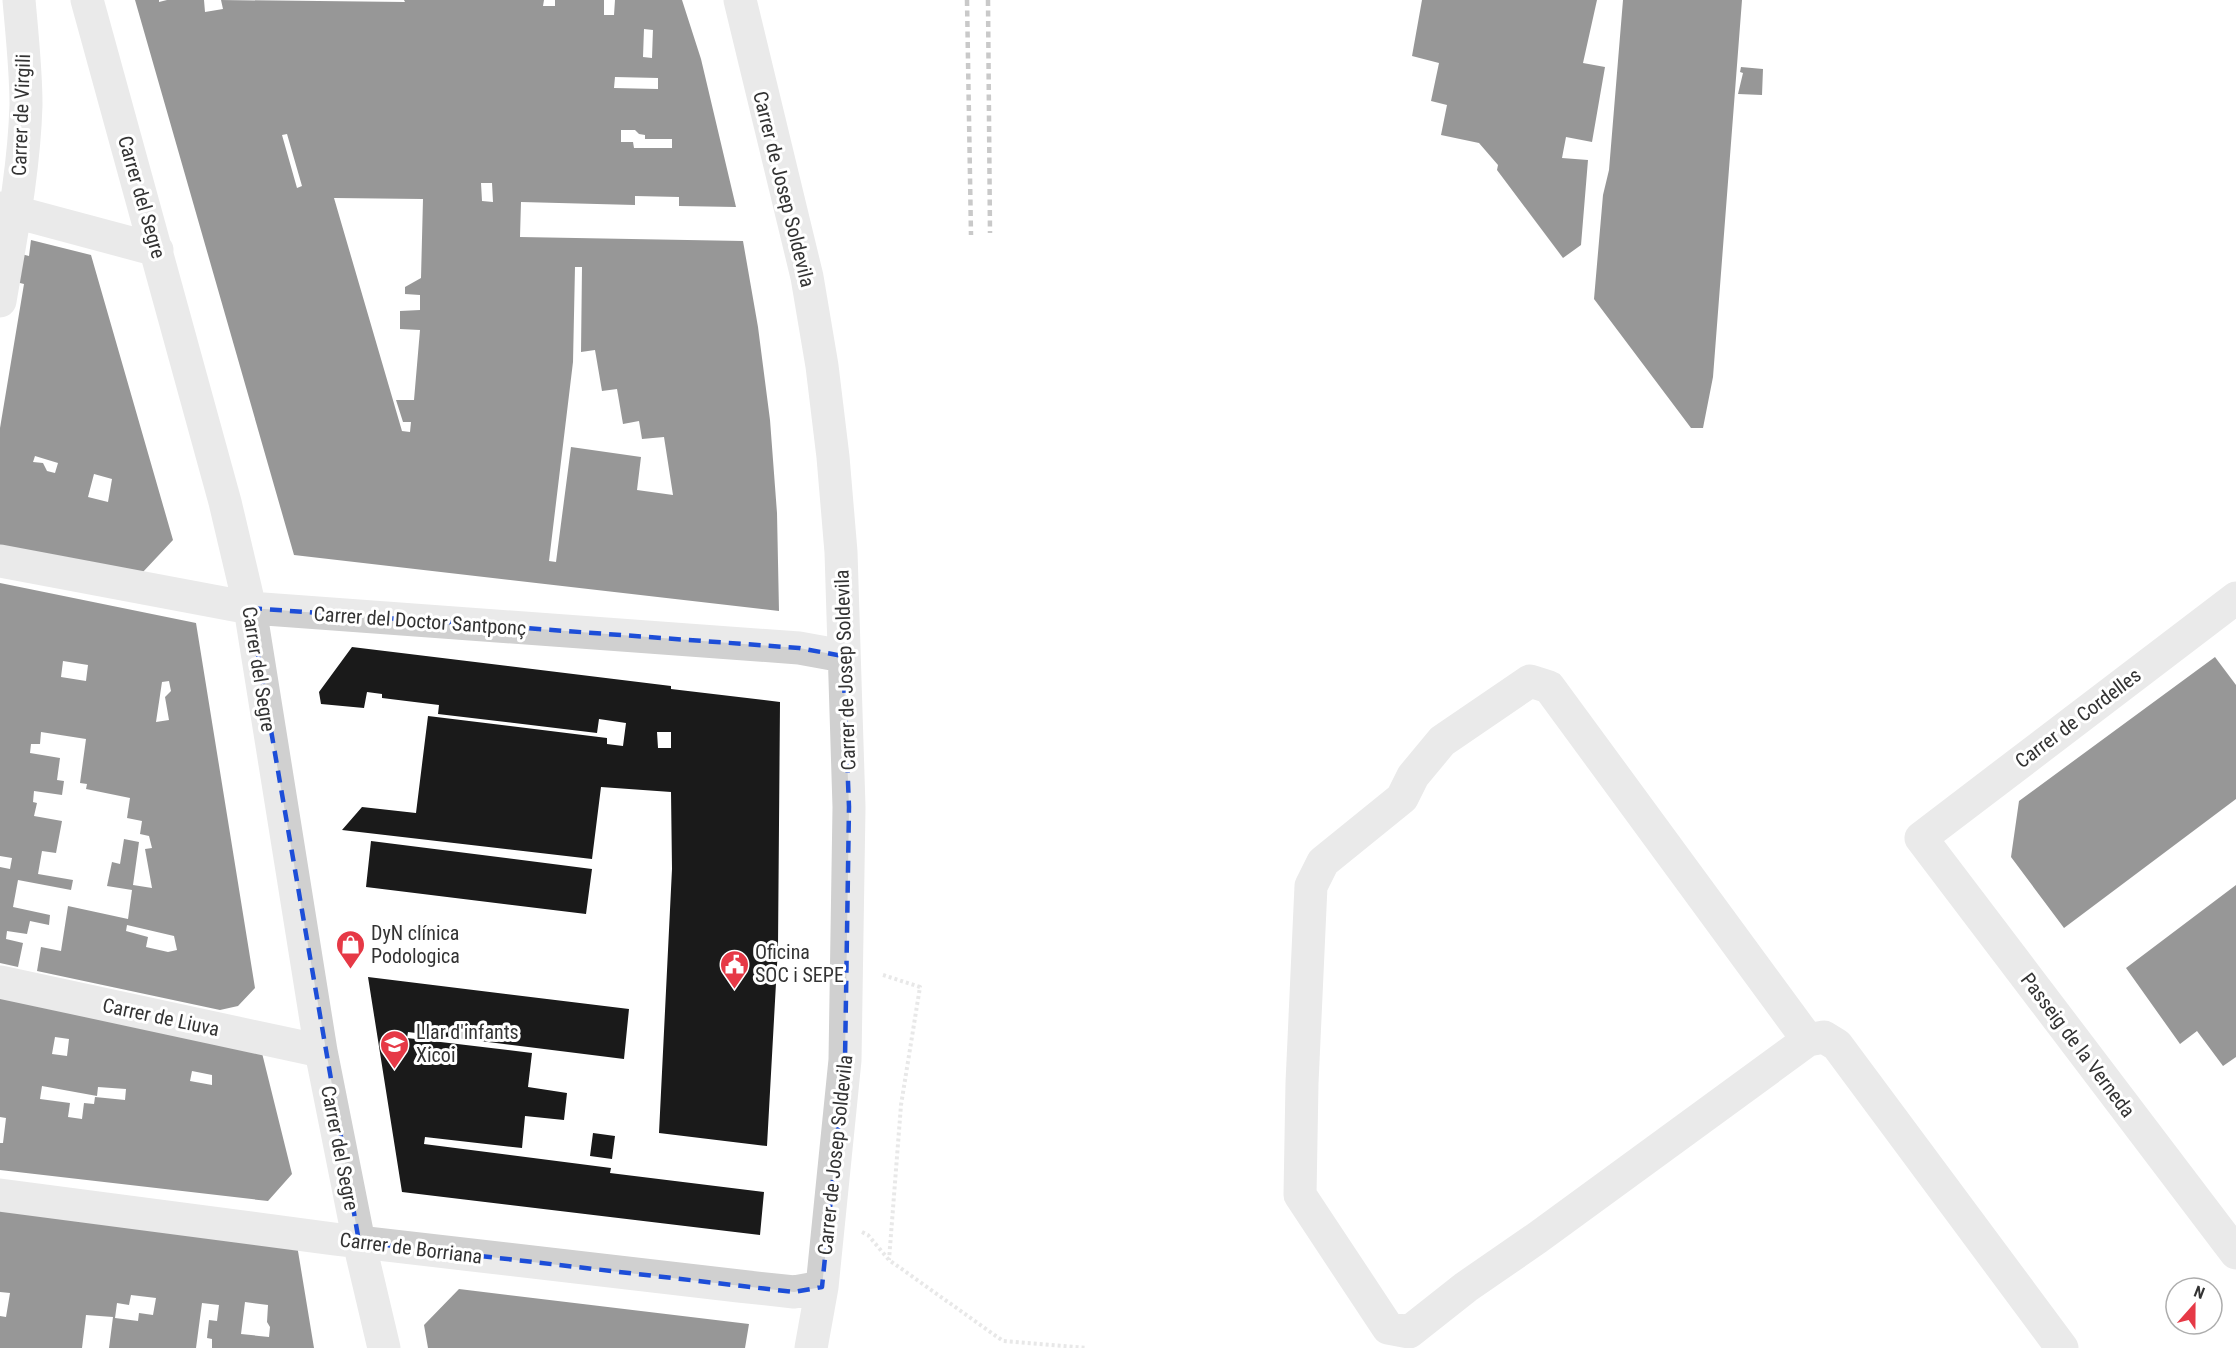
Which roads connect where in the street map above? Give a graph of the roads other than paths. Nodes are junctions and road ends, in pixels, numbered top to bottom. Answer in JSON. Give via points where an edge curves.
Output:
{"nodes":[{"id":1,"x":87,"y":0,"type":"edge"},
{"id":2,"x":740,"y":0,"type":"edge"},
{"id":3,"x":14,"y":13,"type":"edge"},
{"id":4,"x":8,"y":210,"type":"edge"},
{"id":5,"x":157,"y":250,"type":"junction"},
{"id":6,"x":0,"y":300,"type":"edge"},
{"id":7,"x":0,"y":561,"type":"edge"},
{"id":8,"x":2236,"y":598,"type":"edge"},
{"id":9,"x":250,"y":608,"type":"junction"},
{"id":10,"x":843,"y":656,"type":"junction"},
{"id":11,"x":1921,"y":838,"type":"joint"},
{"id":12,"x":0,"y":982,"type":"edge"},
{"id":13,"x":1808,"y":1040,"type":"junction"},
{"id":14,"x":321,"y":1051,"type":"junction"},
{"id":15,"x":0,"y":1195,"type":"edge"},
{"id":16,"x":359,"y":1242,"type":"junction"},
{"id":17,"x":2236,"y":1253,"type":"edge"},
{"id":18,"x":822,"y":1287,"type":"junction"},
{"id":19,"x":384,"y":1348,"type":"edge"},
{"id":20,"x":812,"y":1348,"type":"edge"},
{"id":21,"x":2062,"y":1348,"type":"edge"}],
"edges":[{"from":1,"to":5,"type":"street","name":"Carrer del Segre"},
{"from":2,"to":10,"type":"street","name":"Carrer de Josep Soldevila","via":[[807,277],[822,366],[841,552]]},
{"from":3,"to":4,"type":"street","name":"Carrer de Virgili","via":[[24,48],[26,106]]},
{"from":4,"to":5,"type":"street"},
{"from":4,"to":6,"type":"street","name":"Carrer de Virgili"},
{"from":5,"to":9,"type":"street","name":"Carrer del Segre"},
{"from":7,"to":9,"type":"street","name":"Carrer del Doctor Santponç"},
{"from":8,"to":11,"type":"street","name":"Carrer de Cordelles"},
{"from":9,"to":10,"type":"street","name":"Carrer del Doctor Santponç","via":[[800,648]]},
{"from":9,"to":14,"type":"street","name":"Carrer del Segre"},
{"from":10,"to":18,"type":"street","name":"Carrer de Josep Soldevila","via":[[849,807],[845,1060]]},
{"from":11,"to":17,"type":"street","name":"Passeig de la Verneda"},
{"from":12,"to":14,"type":"street","name":"Carrer de Liuva"},
{"from":13,"to":13,"type":"street","via":[[1409,1332],[1388,1328],[1300,1195],[1311,886],[1323,861],[1402,798],[1413,776],[1442,741],[1530,681],[1549,687]]},
{"from":13,"to":21,"type":"street","via":[[1824,1037],[1837,1045]]},
{"from":14,"to":16,"type":"street","name":"Carrer del Segre"},
{"from":15,"to":16,"type":"street","name":"Carrer de Borriana"},
{"from":16,"to":18,"type":"street","name":"Carrer de Borriana","via":[[794,1292]]},
{"from":16,"to":19,"type":"street","name":"Carrer del Segre"},
{"from":18,"to":20,"type":"street","name":"Carrer de Josep Soldevila"}]}
